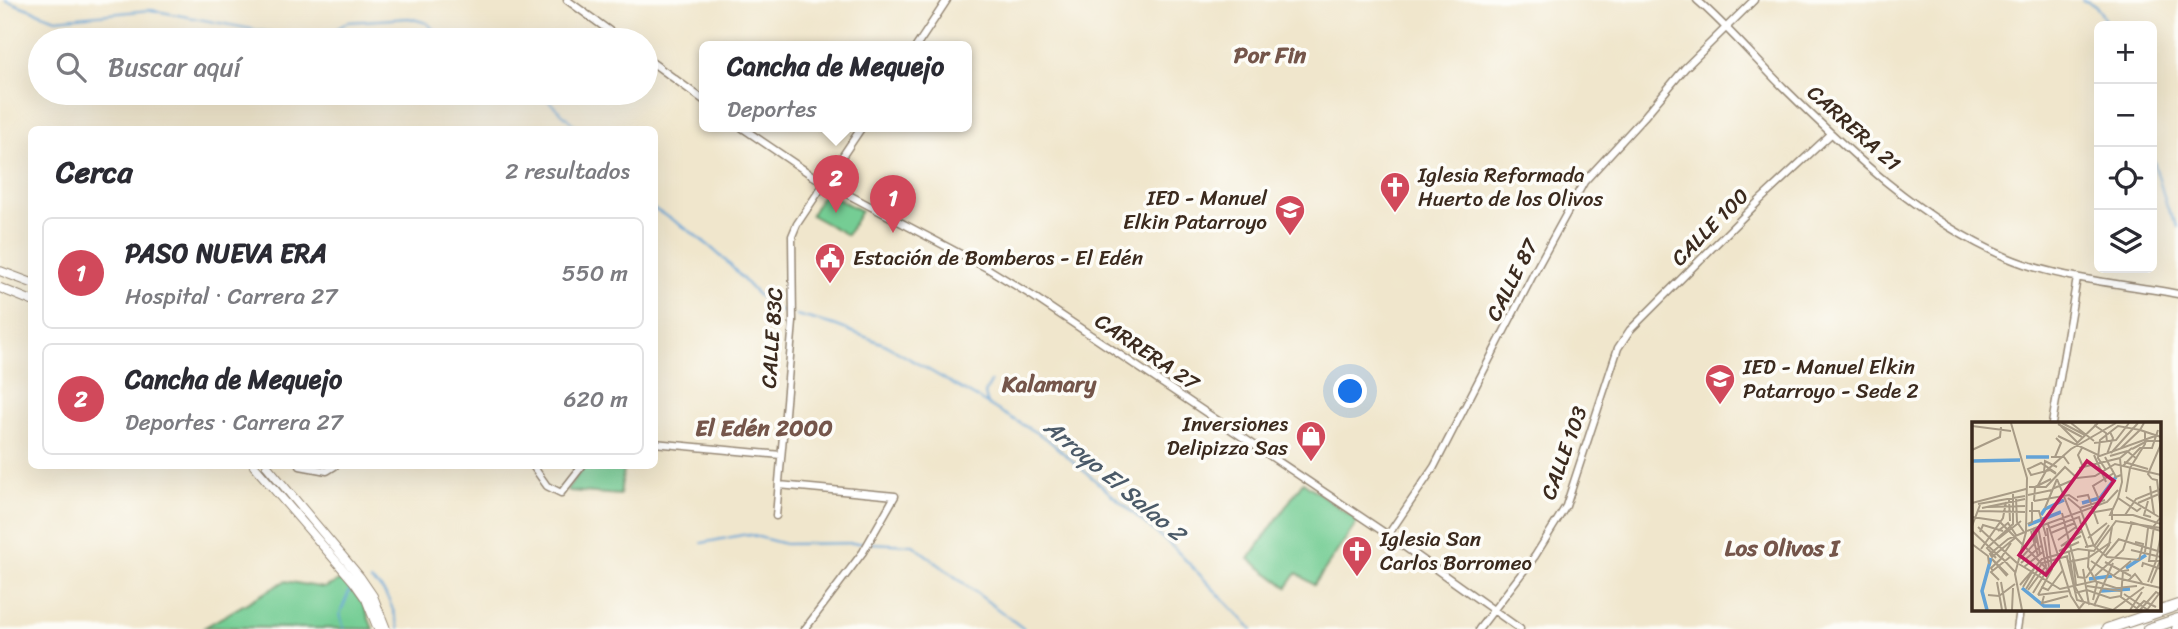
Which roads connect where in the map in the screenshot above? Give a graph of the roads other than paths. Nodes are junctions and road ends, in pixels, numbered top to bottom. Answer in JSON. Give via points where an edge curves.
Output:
{"nodes":[{"id":1,"x":567,"y":0,"type":"edge"},
{"id":2,"x":947,"y":0,"type":"edge"},
{"id":3,"x":1697,"y":0,"type":"edge"},
{"id":4,"x":1754,"y":0,"type":"edge"},
{"id":5,"x":1727,"y":27,"type":"junction"},
{"id":6,"x":606,"y":28,"type":"edge"},
{"id":7,"x":920,"y":41,"type":"edge"},
{"id":8,"x":658,"y":67,"type":"edge"},
{"id":9,"x":699,"y":97,"type":"edge"},
{"id":10,"x":748,"y":132,"type":"edge"},
{"id":11,"x":859,"y":132,"type":"edge"},
{"id":12,"x":1832,"y":134,"type":"junction"},
{"id":13,"x":825,"y":183,"type":"junction"},
{"id":14,"x":0,"y":271,"type":"edge"},
{"id":15,"x":2077,"y":278,"type":"junction"},
{"id":16,"x":28,"y":282,"type":"edge"},
{"id":17,"x":0,"y":288,"type":"edge"},
{"id":18,"x":2178,"y":294,"type":"edge"},
{"id":19,"x":28,"y":298,"type":"edge"},
{"id":20,"x":1618,"y":348,"type":"joint"},
{"id":21,"x":2052,"y":422,"type":"edge"},
{"id":22,"x":658,"y":443,"type":"edge"},
{"id":23,"x":781,"y":455,"type":"junction"},
{"id":24,"x":257,"y":469,"type":"edge"},
{"id":25,"x":270,"y":469,"type":"edge"},
{"id":26,"x":535,"y":469,"type":"edge"},
{"id":27,"x":580,"y":469,"type":"edge"},
{"id":28,"x":779,"y":485,"type":"junction"},
{"id":29,"x":776,"y":516,"type":"dead end"},
{"id":30,"x":1388,"y":536,"type":"junction"},
{"id":31,"x":2178,"y":605,"type":"edge"},
{"id":32,"x":1493,"y":610,"type":"junction"},
{"id":33,"x":2160,"y":611,"type":"edge"},
{"id":34,"x":2158,"y":612,"type":"edge"},
{"id":35,"x":2178,"y":619,"type":"edge"},
{"id":36,"x":378,"y":629,"type":"edge"},
{"id":37,"x":386,"y":629,"type":"edge"},
{"id":38,"x":806,"y":629,"type":"edge"},
{"id":39,"x":1479,"y":629,"type":"edge"},
{"id":40,"x":1520,"y":629,"type":"edge"},
{"id":41,"x":2108,"y":629,"type":"edge"},
{"id":42,"x":2148,"y":629,"type":"edge"}],
"edges":[{"from":1,"to":6,"type":"street"},
{"from":2,"to":7,"type":"street"},
{"from":3,"to":5,"type":"street","name":"CARRERA 21"},
{"from":4,"to":5,"type":"street","name":"CALLE 87"},
{"from":5,"to":12,"type":"street","name":"CARRERA 21"},
{"from":5,"to":30,"type":"street","name":"CALLE 87","via":[[1584,182],[1434,467]]},
{"from":8,"to":9,"type":"street"},
{"from":10,"to":13,"type":"street","name":"CARRERA 27"},
{"from":11,"to":13,"type":"street"},
{"from":12,"to":15,"type":"street","name":"CARRERA 21","via":[[1912,202],[1982,246]]},
{"from":12,"to":20,"type":"street","name":"CALLE 100","via":[[1759,201],[1630,330]]},
{"from":13,"to":23,"type":"street","name":"CALLE 83C","via":[[797,223],[790,247],[794,306]]},
{"from":13,"to":30,"type":"street","name":"CARRERA 27","via":[[1034,297]]},
{"from":14,"to":16,"type":"main road"},
{"from":15,"to":18,"type":"street","name":"CARRERA 21"},
{"from":15,"to":21,"type":"street"},
{"from":17,"to":19,"type":"main road"},
{"from":20,"to":32,"type":"street","name":"CALLE 103","via":[[1566,506]]},
{"from":22,"to":23,"type":"street"},
{"from":23,"to":28,"type":"street","name":"CALLE 83C"},
{"from":24,"to":36,"type":"main road","via":[[354,582]]},
{"from":25,"to":37,"type":"main road","via":[[360,577]]},
{"from":26,"to":27,"type":"street","via":[[547,486],[561,493]]},
{"from":28,"to":29,"type":"street","name":"CALLE 83C"},
{"from":28,"to":38,"type":"street","via":[[895,496],[866,548]]},
{"from":30,"to":32,"type":"street","name":"CARRERA 27"},
{"from":31,"to":33,"type":"highway"},
{"from":32,"to":39,"type":"street","name":"CALLE 103"},
{"from":32,"to":40,"type":"street","name":"CARRERA 27"},
{"from":34,"to":41,"type":"highway"},
{"from":35,"to":42,"type":"highway"}]}
